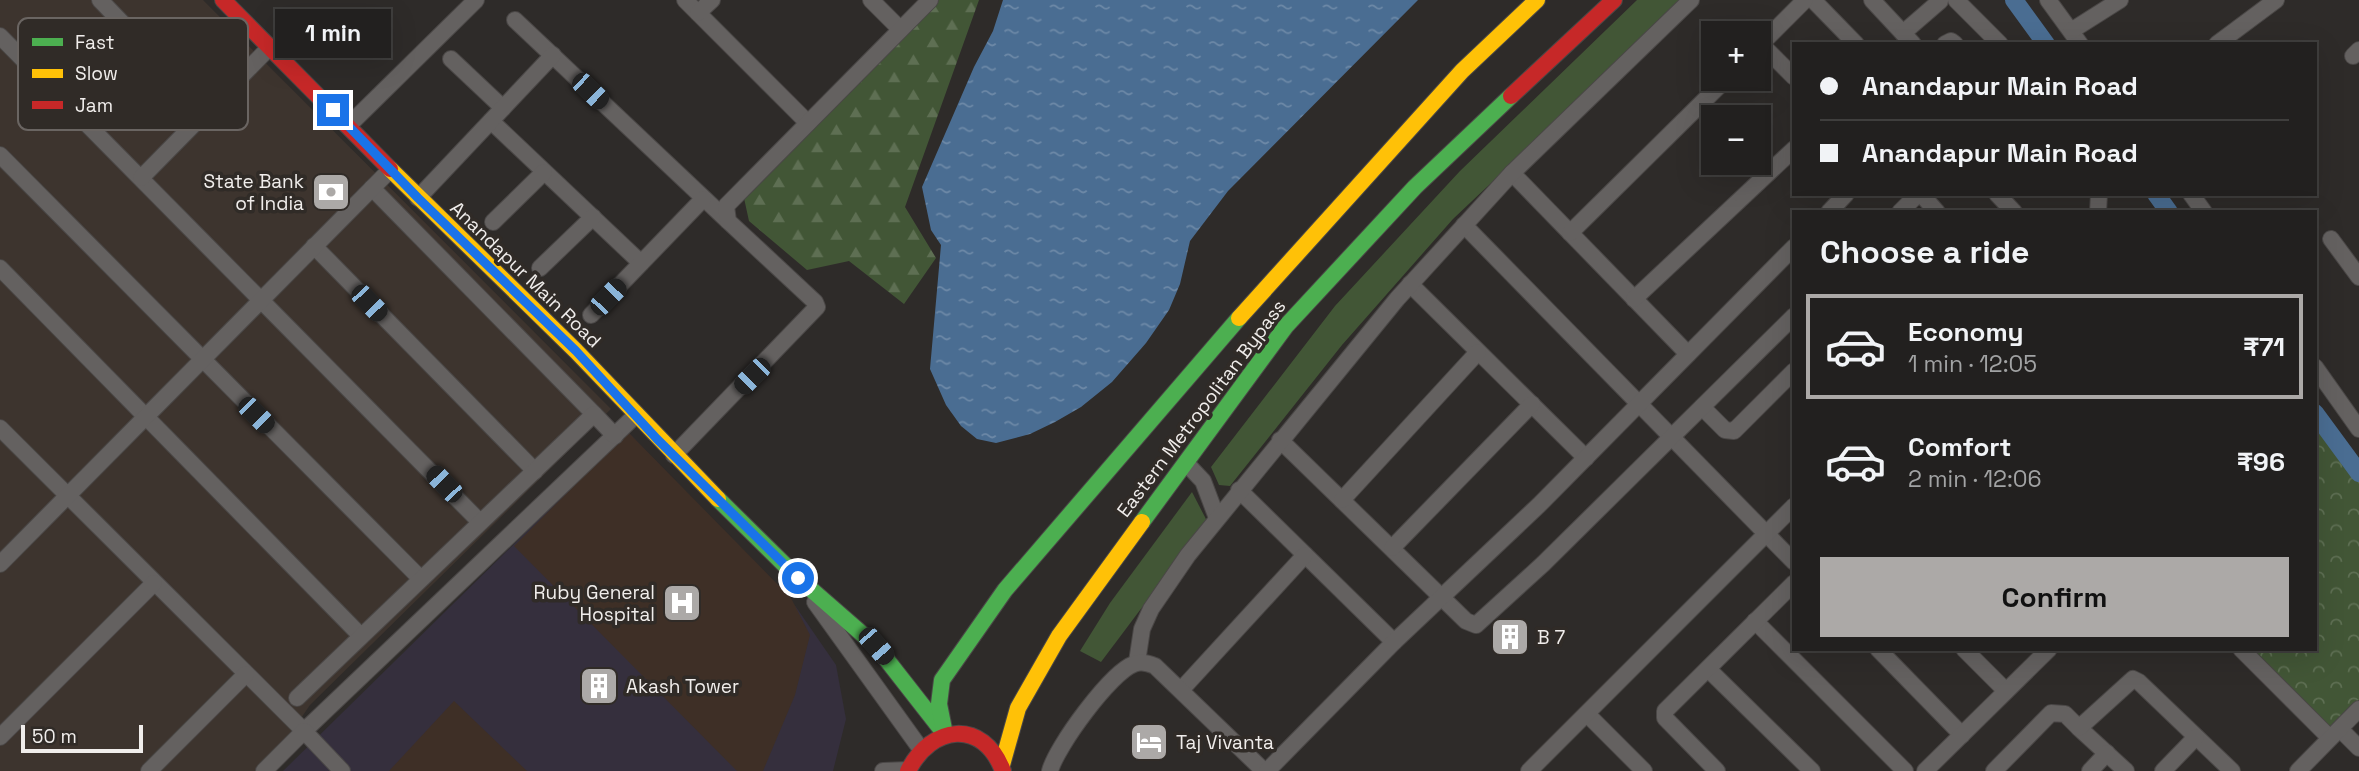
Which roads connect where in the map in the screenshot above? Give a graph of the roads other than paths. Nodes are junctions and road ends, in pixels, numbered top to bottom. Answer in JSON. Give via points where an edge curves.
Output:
{"nodes":[{"id":1,"x":100,"y":0,"type":"edge"},
{"id":2,"x":223,"y":0,"type":"edge"},
{"id":3,"x":476,"y":0,"type":"edge"},
{"id":4,"x":685,"y":0,"type":"edge"},
{"id":5,"x":712,"y":0,"type":"edge"},
{"id":6,"x":871,"y":0,"type":"edge"},
{"id":7,"x":930,"y":0,"type":"edge"},
{"id":8,"x":1537,"y":0,"type":"edge"},
{"id":9,"x":1614,"y":0,"type":"edge"},
{"id":10,"x":1691,"y":0,"type":"edge"},
{"id":11,"x":1805,"y":0,"type":"edge"},
{"id":12,"x":1813,"y":0,"type":"edge"},
{"id":13,"x":1955,"y":0,"type":"edge"},
{"id":14,"x":2048,"y":0,"type":"edge"},
{"id":15,"x":2120,"y":0,"type":"edge"},
{"id":16,"x":2276,"y":0,"type":"edge"},
{"id":17,"x":1940,"y":1,"type":"edge"},
{"id":18,"x":1882,"y":3,"type":"edge"},
{"id":19,"x":698,"y":13,"type":"junction"},
{"id":20,"x":117,"y":18,"type":"edge"},
{"id":21,"x":241,"y":18,"type":"edge"},
{"id":22,"x":515,"y":20,"type":"dead end"},
{"id":23,"x":248,"y":25,"type":"edge"},
{"id":24,"x":900,"y":29,"type":"junction"},
{"id":25,"x":1771,"y":34,"type":"edge"},
{"id":26,"x":0,"y":36,"type":"edge"},
{"id":27,"x":1908,"y":38,"type":"edge"},
{"id":28,"x":2075,"y":38,"type":"edge"},
{"id":29,"x":1854,"y":42,"type":"edge"},
{"id":30,"x":1998,"y":42,"type":"edge"},
{"id":31,"x":2220,"y":42,"type":"edge"},
{"id":32,"x":270,"y":47,"type":"junction"},
{"id":33,"x":18,"y":54,"type":"edge"},
{"id":34,"x":553,"y":55,"type":"junction"},
{"id":35,"x":1771,"y":55,"type":"edge"},
{"id":36,"x":451,"y":59,"type":"dead end"},
{"id":37,"x":248,"y":69,"type":"edge"},
{"id":38,"x":1792,"y":75,"type":"edge"},
{"id":39,"x":1714,"y":91,"type":"edge"},
{"id":40,"x":503,"y":108,"type":"junction"},
{"id":41,"x":491,"y":121,"type":"junction"},
{"id":42,"x":808,"y":123,"type":"junction"},
{"id":43,"x":349,"y":125,"type":"junction"},
{"id":44,"x":93,"y":130,"type":"edge"},
{"id":45,"x":188,"y":130,"type":"edge"},
{"id":46,"x":1792,"y":151,"type":"edge"},
{"id":47,"x":0,"y":155,"type":"edge"},
{"id":48,"x":390,"y":170,"type":"junction"},
{"id":49,"x":544,"y":172,"type":"junction"},
{"id":50,"x":1512,"y":173,"type":"junction"},
{"id":51,"x":141,"y":178,"type":"junction"},
{"id":52,"x":372,"y":188,"type":"junction"},
{"id":53,"x":1844,"y":196,"type":"edge"},
{"id":54,"x":1918,"y":196,"type":"edge"},
{"id":55,"x":1922,"y":196,"type":"edge"},
{"id":56,"x":1999,"y":196,"type":"edge"},
{"id":57,"x":418,"y":198,"type":"junction"},
{"id":58,"x":703,"y":199,"type":"junction"},
{"id":59,"x":1831,"y":210,"type":"edge"},
{"id":60,"x":1902,"y":210,"type":"edge"},
{"id":61,"x":1935,"y":210,"type":"edge"},
{"id":62,"x":2012,"y":210,"type":"edge"},
{"id":63,"x":593,"y":217,"type":"junction"},
{"id":64,"x":728,"y":221,"type":"junction"},
{"id":65,"x":494,"y":222,"type":"dead end"},
{"id":66,"x":1464,"y":225,"type":"junction"},
{"id":67,"x":1570,"y":233,"type":"junction"},
{"id":68,"x":2331,"y":239,"type":"dead end"},
{"id":69,"x":314,"y":246,"type":"junction"},
{"id":70,"x":1792,"y":249,"type":"edge"},
{"id":71,"x":641,"y":263,"type":"junction"},
{"id":72,"x":0,"y":268,"type":"edge"},
{"id":73,"x":540,"y":268,"type":"dead end"},
{"id":74,"x":2359,"y":277,"type":"edge"},
{"id":75,"x":1410,"y":284,"type":"junction"},
{"id":76,"x":262,"y":299,"type":"junction"},
{"id":77,"x":1634,"y":299,"type":"junction"},
{"id":78,"x":591,"y":315,"type":"dead end"},
{"id":79,"x":1792,"y":318,"type":"edge"},
{"id":80,"x":1478,"y":352,"type":"junction"},
{"id":81,"x":1688,"y":354,"type":"junction"},
{"id":82,"x":201,"y":360,"type":"junction"},
{"id":83,"x":2317,"y":370,"type":"edge"},
{"id":84,"x":1792,"y":373,"type":"edge"},
{"id":85,"x":1532,"y":404,"type":"junction"},
{"id":86,"x":1641,"y":404,"type":"junction"},
{"id":87,"x":1702,"y":407,"type":"junction"},
{"id":88,"x":594,"y":414,"type":"junction"},
{"id":89,"x":636,"y":415,"type":"junction"},
{"id":90,"x":146,"y":416,"type":"junction"},
{"id":91,"x":0,"y":428,"type":"edge"},
{"id":92,"x":2359,"y":429,"type":"edge"},
{"id":93,"x":615,"y":436,"type":"junction"},
{"id":94,"x":1672,"y":437,"type":"junction"},
{"id":95,"x":1280,"y":440,"type":"junction"},
{"id":96,"x":674,"y":455,"type":"junction"},
{"id":97,"x":1587,"y":458,"type":"junction"},
{"id":98,"x":1186,"y":463,"type":"junction"},
{"id":99,"x":535,"y":471,"type":"junction"},
{"id":100,"x":1238,"y":491,"type":"junction"},
{"id":101,"x":67,"y":496,"type":"junction"},
{"id":102,"x":1342,"y":500,"type":"junction"},
{"id":103,"x":1792,"y":508,"type":"edge"},
{"id":104,"x":1217,"y":518,"type":"junction"},
{"id":105,"x":480,"y":522,"type":"junction"},
{"id":106,"x":1767,"y":533,"type":"junction"},
{"id":107,"x":1392,"y":548,"type":"junction"},
{"id":108,"x":1305,"y":555,"type":"junction"},
{"id":109,"x":1792,"y":560,"type":"edge"},
{"id":110,"x":0,"y":564,"type":"edge"},
{"id":111,"x":421,"y":578,"type":"junction"},
{"id":112,"x":798,"y":578,"type":"junction"},
{"id":113,"x":154,"y":583,"type":"junction"},
{"id":114,"x":1792,"y":585,"type":"edge"},
{"id":115,"x":1443,"y":597,"type":"junction"},
{"id":116,"x":1755,"y":621,"type":"junction"},
{"id":117,"x":361,"y":636,"type":"junction"},
{"id":118,"x":1394,"y":642,"type":"junction"},
{"id":119,"x":1880,"y":651,"type":"edge"},
{"id":120,"x":1966,"y":651,"type":"edge"},
{"id":121,"x":2047,"y":651,"type":"edge"},
{"id":122,"x":2243,"y":651,"type":"edge"},
{"id":123,"x":1137,"y":663,"type":"junction"},
{"id":124,"x":1708,"y":669,"type":"junction"},
{"id":125,"x":246,"y":674,"type":"junction"},
{"id":126,"x":1181,"y":690,"type":"junction"},
{"id":127,"x":2006,"y":691,"type":"junction"},
{"id":128,"x":297,"y":698,"type":"dead end"},
{"id":129,"x":2359,"y":709,"type":"edge"},
{"id":130,"x":1587,"y":714,"type":"junction"},
{"id":131,"x":2079,"y":728,"type":"junction"},
{"id":132,"x":303,"y":731,"type":"junction"},
{"id":133,"x":946,"y":734,"type":"junction"},
{"id":134,"x":2335,"y":734,"type":"junction"},
{"id":135,"x":1962,"y":735,"type":"junction"},
{"id":136,"x":0,"y":737,"type":"edge"},
{"id":137,"x":2196,"y":737,"type":"junction"},
{"id":138,"x":920,"y":748,"type":"junction"},
{"id":139,"x":2359,"y":748,"type":"edge"},
{"id":140,"x":2107,"y":753,"type":"junction"},
{"id":141,"x":1002,"y":768,"type":"edge"},
{"id":142,"x":908,"y":770,"type":"edge"},
{"id":143,"x":149,"y":771,"type":"edge"},
{"id":144,"x":264,"y":771,"type":"edge"},
{"id":145,"x":342,"y":771,"type":"edge"},
{"id":146,"x":883,"y":771,"type":"edge"},
{"id":147,"x":1050,"y":771,"type":"edge"},
{"id":148,"x":1266,"y":771,"type":"edge"},
{"id":149,"x":1529,"y":771,"type":"edge"},
{"id":150,"x":1644,"y":771,"type":"edge"},
{"id":151,"x":1717,"y":771,"type":"edge"},
{"id":152,"x":1812,"y":771,"type":"edge"},
{"id":153,"x":1905,"y":771,"type":"edge"},
{"id":154,"x":1924,"y":771,"type":"edge"},
{"id":155,"x":1994,"y":771,"type":"edge"},
{"id":156,"x":2090,"y":771,"type":"edge"},
{"id":157,"x":2126,"y":771,"type":"edge"},
{"id":158,"x":2163,"y":771,"type":"edge"},
{"id":159,"x":2232,"y":771,"type":"edge"},
{"id":160,"x":2298,"y":771,"type":"edge"}],
"edges":[{"from":1,"to":20,"type":"street"},
{"from":2,"to":21,"type":"main road","name":"Anandapur Main Road"},
{"from":3,"to":43,"type":"street"},
{"from":4,"to":19,"type":"street"},
{"from":5,"to":19,"type":"street"},
{"from":6,"to":24,"type":"street"},
{"from":7,"to":24,"type":"street"},
{"from":8,"to":133,"type":"main road","name":"Eastern Metropolitan Bypass","via":[[1462,71],[1327,219],[1005,590],[942,680],[939,704]]},
{"from":9,"to":98,"type":"main road","name":"Eastern Metropolitan Bypass","via":[[1415,187],[1286,326]]},
{"from":10,"to":50,"type":"street"},
{"from":11,"to":25,"type":"street"},
{"from":12,"to":29,"type":"street"},
{"from":13,"to":30,"type":"street"},
{"from":14,"to":28,"type":"street"},
{"from":15,"to":28,"type":"street"},
{"from":16,"to":31,"type":"street"},
{"from":17,"to":27,"type":"street"},
{"from":18,"to":27,"type":"street"},
{"from":19,"to":42,"type":"street"},
{"from":22,"to":34,"type":"street"},
{"from":23,"to":32,"type":"main road","name":"Anandapur Main Road"},
{"from":24,"to":42,"type":"street"},
{"from":26,"to":33,"type":"street"},
{"from":32,"to":37,"type":"street"},
{"from":32,"to":43,"type":"main road","name":"Anandapur Main Road"},
{"from":34,"to":40,"type":"street"},
{"from":34,"to":58,"type":"street"},
{"from":35,"to":38,"type":"street"},
{"from":36,"to":40,"type":"street"},
{"from":39,"to":67,"type":"street"},
{"from":40,"to":41,"type":"street"},
{"from":41,"to":49,"type":"street"},
{"from":41,"to":57,"type":"street"},
{"from":42,"to":64,"type":"street","via":[[733,196],[726,206]]},
{"from":43,"to":48,"type":"main road","name":"Anandapur Main Road"},
{"from":44,"to":51,"type":"street"},
{"from":45,"to":51,"type":"street"},
{"from":46,"to":77,"type":"street"},
{"from":47,"to":82,"type":"street"},
{"from":48,"to":52,"type":"street"},
{"from":48,"to":57,"type":"main road","name":"Anandapur Main Road"},
{"from":49,"to":63,"type":"street"},
{"from":49,"to":65,"type":"street"},
{"from":50,"to":66,"type":"street"},
{"from":50,"to":67,"type":"street"},
{"from":51,"to":76,"type":"street"},
{"from":52,"to":69,"type":"street"},
{"from":52,"to":88,"type":"street"},
{"from":53,"to":59,"type":"street"},
{"from":54,"to":60,"type":"street"},
{"from":55,"to":61,"type":"street"},
{"from":56,"to":62,"type":"street"},
{"from":57,"to":89,"type":"main road","name":"Anandapur Main Road"},
{"from":58,"to":64,"type":"street"},
{"from":58,"to":71,"type":"street"},
{"from":63,"to":71,"type":"street"},
{"from":63,"to":73,"type":"street"},
{"from":64,"to":96,"type":"street","via":[[817,307]]},
{"from":66,"to":75,"type":"street"},
{"from":66,"to":86,"type":"street"},
{"from":67,"to":77,"type":"street"},
{"from":68,"to":74,"type":"street"},
{"from":69,"to":76,"type":"street"},
{"from":69,"to":99,"type":"street"},
{"from":70,"to":81,"type":"street"},
{"from":71,"to":78,"type":"street"},
{"from":72,"to":90,"type":"street"},
{"from":75,"to":80,"type":"street"},
{"from":75,"to":95,"type":"street"},
{"from":76,"to":82,"type":"street"},
{"from":76,"to":105,"type":"street"},
{"from":77,"to":81,"type":"street"},
{"from":79,"to":87,"type":"street"},
{"from":80,"to":85,"type":"street"},
{"from":80,"to":102,"type":"street"},
{"from":81,"to":86,"type":"street"},
{"from":82,"to":90,"type":"street"},
{"from":82,"to":111,"type":"street"},
{"from":83,"to":92,"type":"street"},
{"from":84,"to":87,"type":"street","via":[[1734,431],[1725,430]]},
{"from":85,"to":97,"type":"street"},
{"from":85,"to":107,"type":"street"},
{"from":86,"to":94,"type":"street"},
{"from":86,"to":97,"type":"street"},
{"from":87,"to":94,"type":"street"},
{"from":88,"to":93,"type":"street"},
{"from":88,"to":99,"type":"street"},
{"from":89,"to":93,"type":"street"},
{"from":89,"to":96,"type":"main road","name":"Anandapur Main Road"},
{"from":90,"to":101,"type":"street"},
{"from":90,"to":117,"type":"street"},
{"from":91,"to":101,"type":"street"},
{"from":93,"to":132,"type":"street"},
{"from":94,"to":106,"type":"street"},
{"from":94,"to":115,"type":"street","via":[[1476,625]]},
{"from":95,"to":100,"type":"street"},
{"from":95,"to":102,"type":"street"},
{"from":96,"to":112,"type":"main road","name":"Anandapur Main Road"},
{"from":97,"to":115,"type":"street"},
{"from":98,"to":104,"type":"street","via":[[1203,481]]},
{"from":98,"to":141,"type":"main road","name":"Eastern Metropolitan Bypass","via":[[1059,636],[1018,708]]},
{"from":99,"to":105,"type":"street"},
{"from":100,"to":104,"type":"street"},
{"from":100,"to":108,"type":"street"},
{"from":101,"to":110,"type":"street"},
{"from":101,"to":113,"type":"street"},
{"from":102,"to":107,"type":"street"},
{"from":103,"to":106,"type":"street"},
{"from":104,"to":123,"type":"street","via":[[1151,609],[1142,629]]},
{"from":105,"to":111,"type":"street"},
{"from":106,"to":109,"type":"street"},
{"from":106,"to":130,"type":"street"},
{"from":107,"to":115,"type":"street"},
{"from":108,"to":118,"type":"street"},
{"from":108,"to":126,"type":"street"},
{"from":111,"to":117,"type":"street"},
{"from":112,"to":133,"type":"main road","name":"Anandapur Main Road","via":[[876,646]]},
{"from":112,"to":138,"type":"street","name":"Anandapur Main Road"},
{"from":113,"to":125,"type":"street"},
{"from":113,"to":136,"type":"street"},
{"from":114,"to":116,"type":"street"},
{"from":115,"to":118,"type":"street"},
{"from":116,"to":124,"type":"street"},
{"from":116,"to":153,"type":"street"},
{"from":117,"to":128,"type":"street"},
{"from":118,"to":148,"type":"street"},
{"from":119,"to":135,"type":"street"},
{"from":120,"to":127,"type":"street"},
{"from":121,"to":127,"type":"street"},
{"from":122,"to":134,"type":"street"},
{"from":123,"to":126,"type":"street","via":[[1155,666]]},
{"from":123,"to":147,"type":"street","via":[[1126,667],[1093,703]]},
{"from":124,"to":151,"type":"street","via":[[1665,711],[1665,718]]},
{"from":124,"to":152,"type":"street"},
{"from":125,"to":132,"type":"street"},
{"from":125,"to":143,"type":"street"},
{"from":126,"to":148,"type":"street"},
{"from":127,"to":135,"type":"street"},
{"from":129,"to":134,"type":"street"},
{"from":130,"to":149,"type":"street"},
{"from":130,"to":150,"type":"street"},
{"from":131,"to":137,"type":"street","via":[[2133,679]]},
{"from":131,"to":140,"type":"street"},
{"from":131,"to":155,"type":"street","via":[[2065,714],[2051,713]]},
{"from":132,"to":144,"type":"street"},
{"from":132,"to":145,"type":"street"},
{"from":133,"to":138,"type":"main road"},
{"from":133,"to":141,"type":"main road","via":[[977,738],[996,754]]},
{"from":134,"to":139,"type":"street"},
{"from":134,"to":160,"type":"street"},
{"from":135,"to":154,"type":"street"},
{"from":137,"to":158,"type":"street"},
{"from":137,"to":159,"type":"street"},
{"from":138,"to":142,"type":"main road"},
{"from":140,"to":156,"type":"street"},
{"from":140,"to":157,"type":"street"},
{"from":142,"to":146,"type":"street"}]}
